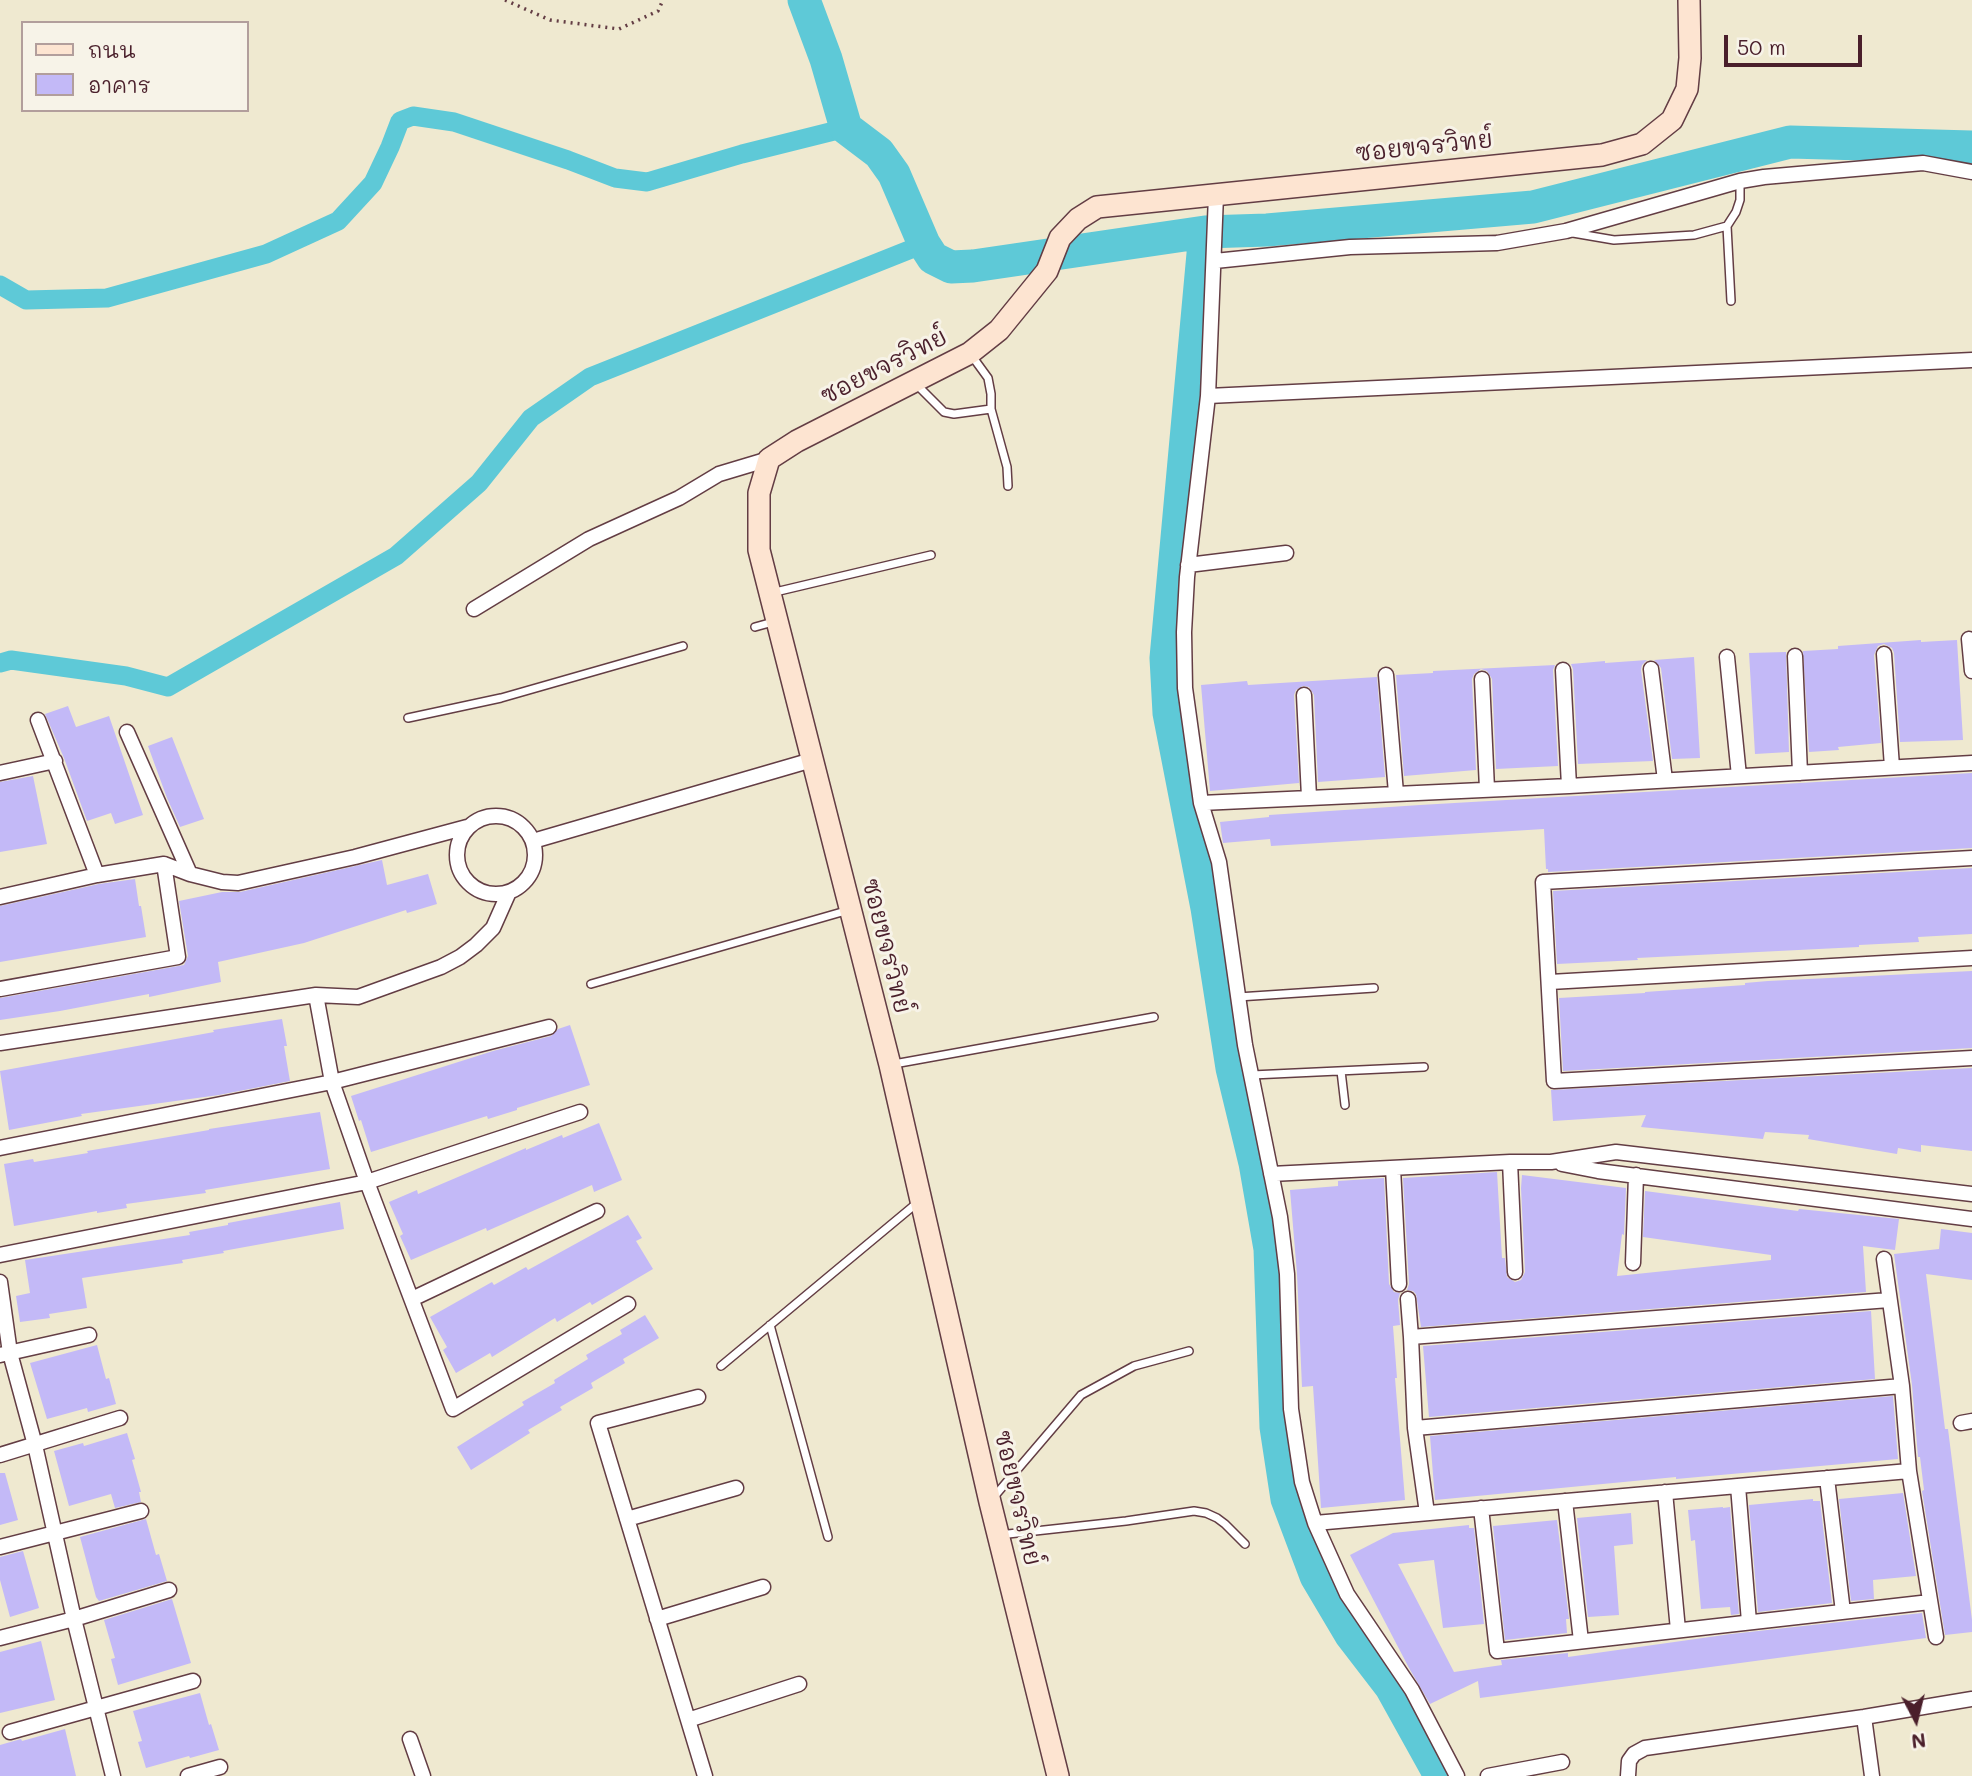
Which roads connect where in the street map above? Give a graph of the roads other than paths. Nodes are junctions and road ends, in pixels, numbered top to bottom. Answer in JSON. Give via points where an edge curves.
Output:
{"nodes":[{"id":1,"x":1689,"y":0,"type":"edge"},
{"id":2,"x":1972,"y":172,"type":"edge"},
{"id":3,"x":1740,"y":180,"type":"junction"},
{"id":4,"x":1216,"y":203,"type":"junction"},
{"id":5,"x":1727,"y":226,"type":"junction"},
{"id":6,"x":1566,"y":231,"type":"junction"},
{"id":7,"x":1215,"y":261,"type":"junction"},
{"id":8,"x":1731,"y":301,"type":"dead end"},
{"id":9,"x":970,"y":353,"type":"junction"},
{"id":10,"x":1972,"y":360,"type":"edge"},
{"id":11,"x":914,"y":381,"type":"junction"},
{"id":12,"x":1208,"y":396,"type":"junction"},
{"id":13,"x":991,"y":409,"type":"junction"},
{"id":14,"x":769,"y":460,"type":"junction"},
{"id":15,"x":1008,"y":486,"type":"dead end"},
{"id":16,"x":1286,"y":553,"type":"dead end"},
{"id":17,"x":931,"y":555,"type":"dead end"},
{"id":18,"x":1188,"y":565,"type":"junction"},
{"id":19,"x":770,"y":593,"type":"junction"},
{"id":20,"x":474,"y":609,"type":"dead end"},
{"id":21,"x":777,"y":621,"type":"junction"},
{"id":22,"x":755,"y":627,"type":"dead end"},
{"id":23,"x":1969,"y":639,"type":"dead end"},
{"id":24,"x":683,"y":646,"type":"dead end"},
{"id":25,"x":1884,"y":654,"type":"dead end"},
{"id":26,"x":1795,"y":656,"type":"dead end"},
{"id":27,"x":1727,"y":657,"type":"dead end"},
{"id":28,"x":1651,"y":669,"type":"dead end"},
{"id":29,"x":1563,"y":670,"type":"dead end"},
{"id":30,"x":1972,"y":671,"type":"edge"},
{"id":31,"x":1386,"y":675,"type":"dead end"},
{"id":32,"x":1482,"y":678,"type":"dead end"},
{"id":33,"x":1304,"y":695,"type":"dead end"},
{"id":34,"x":408,"y":718,"type":"dead end"},
{"id":35,"x":38,"y":720,"type":"dead end"},
{"id":36,"x":127,"y":732,"type":"dead end"},
{"id":37,"x":813,"y":760,"type":"junction"},
{"id":38,"x":55,"y":761,"type":"junction"},
{"id":39,"x":1972,"y":763,"type":"edge"},
{"id":40,"x":1892,"y":767,"type":"junction"},
{"id":41,"x":0,"y":773,"type":"edge"},
{"id":42,"x":1800,"y":773,"type":"junction"},
{"id":43,"x":1739,"y":776,"type":"junction"},
{"id":44,"x":1665,"y":780,"type":"junction"},
{"id":45,"x":1569,"y":786,"type":"junction"},
{"id":46,"x":1488,"y":789,"type":"junction"},
{"id":47,"x":1396,"y":793,"type":"junction"},
{"id":48,"x":1310,"y":797,"type":"junction"},
{"id":49,"x":1201,"y":803,"type":"junction"},
{"id":50,"x":467,"y":827,"type":"junction"},
{"id":51,"x":533,"y":841,"type":"junction"},
{"id":52,"x":1972,"y":858,"type":"edge"},
{"id":53,"x":164,"y":864,"type":"junction"},
{"id":54,"x":190,"y":874,"type":"junction"},
{"id":55,"x":97,"y":875,"type":"junction"},
{"id":56,"x":509,"y":892,"type":"junction"},
{"id":57,"x":0,"y":897,"type":"edge"},
{"id":58,"x":850,"y":909,"type":"junction"},
{"id":59,"x":1972,"y":958,"type":"edge"},
{"id":60,"x":1550,"y":982,"type":"junction"},
{"id":61,"x":591,"y":984,"type":"dead end"},
{"id":62,"x":1374,"y":988,"type":"dead end"},
{"id":63,"x":0,"y":989,"type":"edge"},
{"id":64,"x":316,"y":995,"type":"junction"},
{"id":65,"x":1238,"y":997,"type":"junction"},
{"id":66,"x":1154,"y":1017,"type":"dead end"},
{"id":67,"x":549,"y":1027,"type":"dead end"},
{"id":68,"x":0,"y":1043,"type":"edge"},
{"id":69,"x":1972,"y":1058,"type":"edge"},
{"id":70,"x":890,"y":1065,"type":"junction"},
{"id":71,"x":1424,"y":1067,"type":"dead end"},
{"id":72,"x":1341,"y":1071,"type":"junction"},
{"id":73,"x":1251,"y":1075,"type":"junction"},
{"id":74,"x":332,"y":1082,"type":"junction"},
{"id":75,"x":1345,"y":1105,"type":"dead end"},
{"id":76,"x":580,"y":1112,"type":"dead end"},
{"id":77,"x":0,"y":1148,"type":"edge"},
{"id":78,"x":1510,"y":1162,"type":"junction"},
{"id":79,"x":1551,"y":1162,"type":"junction"},
{"id":80,"x":1393,"y":1168,"type":"junction"},
{"id":81,"x":1271,"y":1174,"type":"junction"},
{"id":82,"x":1636,"y":1175,"type":"junction"},
{"id":83,"x":367,"y":1182,"type":"junction"},
{"id":84,"x":1972,"y":1194,"type":"edge"},
{"id":85,"x":921,"y":1201,"type":"junction"},
{"id":86,"x":597,"y":1211,"type":"dead end"},
{"id":87,"x":1972,"y":1219,"type":"edge"},
{"id":88,"x":0,"y":1255,"type":"edge"},
{"id":89,"x":1884,"y":1259,"type":"dead end"},
{"id":90,"x":1633,"y":1264,"type":"dead end"},
{"id":91,"x":1515,"y":1272,"type":"dead end"},
{"id":92,"x":0,"y":1282,"type":"edge"},
{"id":93,"x":1399,"y":1284,"type":"dead end"},
{"id":94,"x":1408,"y":1298,"type":"dead end"},
{"id":95,"x":412,"y":1299,"type":"junction"},
{"id":96,"x":1889,"y":1300,"type":"junction"},
{"id":97,"x":628,"y":1304,"type":"dead end"},
{"id":98,"x":770,"y":1325,"type":"junction"},
{"id":99,"x":89,"y":1335,"type":"dead end"},
{"id":100,"x":1410,"y":1337,"type":"junction"},
{"id":101,"x":1189,"y":1351,"type":"dead end"},
{"id":102,"x":5,"y":1354,"type":"edge"},
{"id":103,"x":720,"y":1366,"type":"dead end"},
{"id":104,"x":1902,"y":1386,"type":"junction"},
{"id":105,"x":698,"y":1397,"type":"dead end"},
{"id":106,"x":120,"y":1418,"type":"dead end"},
{"id":107,"x":1415,"y":1428,"type":"junction"},
{"id":108,"x":35,"y":1445,"type":"junction"},
{"id":109,"x":0,"y":1455,"type":"edge"},
{"id":110,"x":1909,"y":1471,"type":"junction"},
{"id":111,"x":1827,"y":1478,"type":"junction"},
{"id":112,"x":1738,"y":1486,"type":"junction"},
{"id":113,"x":736,"y":1488,"type":"dead end"},
{"id":114,"x":1665,"y":1492,"type":"junction"},
{"id":115,"x":1565,"y":1501,"type":"junction"},
{"id":116,"x":990,"y":1502,"type":"junction"},
{"id":117,"x":1481,"y":1508,"type":"junction"},
{"id":118,"x":141,"y":1511,"type":"dead end"},
{"id":119,"x":1427,"y":1513,"type":"junction"},
{"id":120,"x":627,"y":1520,"type":"junction"},
{"id":121,"x":1315,"y":1523,"type":"junction"},
{"id":122,"x":55,"y":1533,"type":"junction"},
{"id":123,"x":998,"y":1535,"type":"junction"},
{"id":124,"x":828,"y":1537,"type":"dead end"},
{"id":125,"x":1245,"y":1544,"type":"dead end"},
{"id":126,"x":0,"y":1547,"type":"edge"},
{"id":127,"x":763,"y":1587,"type":"dead end"},
{"id":128,"x":169,"y":1590,"type":"dead end"},
{"id":129,"x":1930,"y":1602,"type":"junction"},
{"id":130,"x":1843,"y":1612,"type":"junction"},
{"id":131,"x":74,"y":1619,"type":"junction"},
{"id":132,"x":657,"y":1619,"type":"junction"},
{"id":133,"x":1749,"y":1622,"type":"junction"},
{"id":134,"x":1678,"y":1630,"type":"junction"},
{"id":135,"x":1936,"y":1637,"type":"dead end"},
{"id":136,"x":0,"y":1638,"type":"edge"},
{"id":137,"x":1581,"y":1641,"type":"junction"},
{"id":138,"x":193,"y":1681,"type":"dead end"},
{"id":139,"x":799,"y":1684,"type":"dead end"},
{"id":140,"x":1972,"y":1699,"type":"edge"},
{"id":141,"x":96,"y":1709,"type":"junction"},
{"id":142,"x":1864,"y":1717,"type":"junction"},
{"id":143,"x":688,"y":1720,"type":"junction"},
{"id":144,"x":9,"y":1732,"type":"dead end"},
{"id":145,"x":411,"y":1739,"type":"dead end"},
{"id":146,"x":1562,"y":1762,"type":"dead end"},
{"id":147,"x":220,"y":1767,"type":"dead end"},
{"id":148,"x":113,"y":1776,"type":"edge"},
{"id":149,"x":188,"y":1776,"type":"edge"},
{"id":150,"x":423,"y":1776,"type":"edge"},
{"id":151,"x":705,"y":1776,"type":"edge"},
{"id":152,"x":1058,"y":1776,"type":"edge"},
{"id":153,"x":1457,"y":1776,"type":"edge"},
{"id":154,"x":1488,"y":1776,"type":"edge"},
{"id":155,"x":1628,"y":1776,"type":"edge"},
{"id":156,"x":1872,"y":1776,"type":"edge"}],
"edges":[{"from":1,"to":4,"type":"street","name":"ซอยขจรวิทย์","via":[[1688,89],[1672,120],[1642,144],[1602,155]]},
{"from":2,"to":3,"type":"street","via":[[1923,163]]},
{"from":3,"to":5,"type":"lane","via":[[1737,212]]},
{"from":3,"to":6,"type":"street"},
{"from":4,"to":7,"type":"street"},
{"from":4,"to":9,"type":"street","name":"ซอยขจรวิทย์","via":[[1097,207],[1060,238],[1047,271],[999,330]]},
{"from":5,"to":6,"type":"lane","via":[[1693,235],[1614,240]]},
{"from":5,"to":8,"type":"lane"},
{"from":6,"to":7,"type":"street","via":[[1497,243],[1350,247]]},
{"from":7,"to":12,"type":"street"},
{"from":9,"to":11,"type":"street","name":"ซอยขจรวิทย์"},
{"from":9,"to":13,"type":"lane","via":[[988,378]]},
{"from":10,"to":12,"type":"street"},
{"from":11,"to":13,"type":"lane","via":[[944,412]]},
{"from":11,"to":14,"type":"street","name":"ซอยขจรวิทย์"},
{"from":12,"to":18,"type":"street"},
{"from":13,"to":15,"type":"lane"},
{"from":14,"to":19,"type":"street","name":"ซอยขจรวิทย์","via":[[759,493],[759,550]]},
{"from":14,"to":20,"type":"street","via":[[719,474],[679,498],[589,539]]},
{"from":16,"to":18,"type":"street"},
{"from":17,"to":19,"type":"lane"},
{"from":18,"to":49,"type":"street","via":[[1185,688]]},
{"from":19,"to":21,"type":"street","name":"ซอยขจรวิทย์"},
{"from":21,"to":22,"type":"lane"},
{"from":21,"to":37,"type":"street","name":"ซอยขจรวิทย์"},
{"from":23,"to":30,"type":"street"},
{"from":24,"to":34,"type":"lane","via":[[501,698]]},
{"from":25,"to":40,"type":"street"},
{"from":26,"to":42,"type":"street"},
{"from":27,"to":43,"type":"street"},
{"from":28,"to":44,"type":"street"},
{"from":29,"to":45,"type":"street"},
{"from":31,"to":47,"type":"street"},
{"from":32,"to":46,"type":"street"},
{"from":33,"to":48,"type":"street"},
{"from":35,"to":38,"type":"street"},
{"from":36,"to":54,"type":"street"},
{"from":37,"to":51,"type":"street"},
{"from":37,"to":58,"type":"street","name":"ซอยขจรวิทย์"},
{"from":38,"to":41,"type":"street"},
{"from":38,"to":55,"type":"street"},
{"from":39,"to":40,"type":"street"},
{"from":40,"to":42,"type":"street"},
{"from":42,"to":43,"type":"street"},
{"from":43,"to":44,"type":"street"},
{"from":44,"to":45,"type":"street"},
{"from":45,"to":46,"type":"street"},
{"from":46,"to":47,"type":"street"},
{"from":47,"to":48,"type":"street"},
{"from":48,"to":49,"type":"street"},
{"from":49,"to":65,"type":"street","via":[[1219,862]]},
{"from":50,"to":51,"type":"street","via":[[491,815],[505,816],[517,821]]},
{"from":50,"to":54,"type":"street","via":[[250,881],[230,883]]},
{"from":50,"to":56,"type":"street","via":[[456,851],[462,876],[484,892]]},
{"from":51,"to":56,"type":"street","via":[[534,866],[520,886]]},
{"from":52,"to":60,"type":"street","via":[[1544,883]]},
{"from":53,"to":54,"type":"street"},
{"from":53,"to":55,"type":"street"},
{"from":53,"to":63,"type":"street","via":[[178,957]]},
{"from":55,"to":57,"type":"street"},
{"from":56,"to":64,"type":"street","via":[[493,928],[441,967],[358,997]]},
{"from":58,"to":61,"type":"lane"},
{"from":58,"to":70,"type":"street","name":"ซอยขจรวิทย์"},
{"from":59,"to":60,"type":"street"},
{"from":60,"to":69,"type":"street","via":[[1554,1081]]},
{"from":62,"to":65,"type":"lane"},
{"from":64,"to":68,"type":"street"},
{"from":64,"to":74,"type":"street"},
{"from":65,"to":73,"type":"street"},
{"from":66,"to":70,"type":"lane"},
{"from":67,"to":74,"type":"street"},
{"from":70,"to":85,"type":"street","name":"ซอยขจรวิทย์"},
{"from":71,"to":72,"type":"lane"},
{"from":72,"to":73,"type":"lane"},
{"from":72,"to":75,"type":"lane"},
{"from":73,"to":81,"type":"street"},
{"from":74,"to":77,"type":"street"},
{"from":74,"to":83,"type":"street"},
{"from":76,"to":83,"type":"street"},
{"from":78,"to":79,"type":"street"},
{"from":78,"to":80,"type":"street"},
{"from":78,"to":91,"type":"street"},
{"from":79,"to":82,"type":"street"},
{"from":79,"to":84,"type":"street","via":[[1616,1152]]},
{"from":80,"to":81,"type":"street"},
{"from":80,"to":93,"type":"street"},
{"from":81,"to":121,"type":"street","via":[[1287,1274],[1291,1409],[1302,1482]]},
{"from":82,"to":87,"type":"street"},
{"from":82,"to":90,"type":"street"},
{"from":83,"to":88,"type":"street"},
{"from":83,"to":95,"type":"street"},
{"from":85,"to":98,"type":"lane"},
{"from":85,"to":116,"type":"street","name":"ซอยขจรวิทย์"},
{"from":86,"to":95,"type":"street"},
{"from":89,"to":96,"type":"street"},
{"from":92,"to":102,"type":"street"},
{"from":94,"to":100,"type":"street"},
{"from":95,"to":97,"type":"street","via":[[453,1409]]},
{"from":96,"to":100,"type":"street"},
{"from":96,"to":104,"type":"street"},
{"from":98,"to":103,"type":"lane"},
{"from":98,"to":124,"type":"lane"},
{"from":99,"to":102,"type":"street"},
{"from":100,"to":107,"type":"street"},
{"from":101,"to":116,"type":"lane","via":[[1134,1366],[1081,1395]]},
{"from":102,"to":108,"type":"street"},
{"from":104,"to":107,"type":"street"},
{"from":104,"to":110,"type":"street"},
{"from":105,"to":120,"type":"street","via":[[598,1423]]},
{"from":106,"to":108,"type":"street"},
{"from":107,"to":119,"type":"street"},
{"from":108,"to":109,"type":"street"},
{"from":108,"to":122,"type":"street"},
{"from":110,"to":111,"type":"street"},
{"from":110,"to":129,"type":"street"},
{"from":111,"to":112,"type":"street"},
{"from":111,"to":130,"type":"street"},
{"from":112,"to":114,"type":"street"},
{"from":112,"to":133,"type":"street"},
{"from":113,"to":120,"type":"street"},
{"from":114,"to":115,"type":"street"},
{"from":114,"to":134,"type":"street"},
{"from":115,"to":117,"type":"street"},
{"from":115,"to":137,"type":"street"},
{"from":116,"to":123,"type":"street","name":"ซอยขจรวิทย์"},
{"from":117,"to":119,"type":"street"},
{"from":117,"to":137,"type":"street","via":[[1497,1651]]},
{"from":118,"to":122,"type":"street"},
{"from":119,"to":121,"type":"street"},
{"from":120,"to":132,"type":"street"},
{"from":121,"to":153,"type":"street","via":[[1347,1594],[1412,1690]]},
{"from":122,"to":126,"type":"street"},
{"from":122,"to":131,"type":"street"},
{"from":123,"to":125,"type":"lane","via":[[1194,1511],[1217,1518]]},
{"from":123,"to":152,"type":"street","name":"ซอยขจรวิทย์"},
{"from":127,"to":132,"type":"street"},
{"from":128,"to":131,"type":"street"},
{"from":129,"to":130,"type":"street"},
{"from":129,"to":135,"type":"street"},
{"from":130,"to":133,"type":"street"},
{"from":131,"to":136,"type":"street"},
{"from":131,"to":141,"type":"street"},
{"from":132,"to":143,"type":"street"},
{"from":133,"to":134,"type":"street"},
{"from":134,"to":137,"type":"street"},
{"from":138,"to":141,"type":"street"},
{"from":139,"to":143,"type":"street"},
{"from":140,"to":142,"type":"street"},
{"from":141,"to":144,"type":"street"},
{"from":141,"to":148,"type":"street"},
{"from":142,"to":155,"type":"street","via":[[1645,1748],[1629,1761]]},
{"from":142,"to":156,"type":"street"},
{"from":143,"to":151,"type":"street"},
{"from":145,"to":150,"type":"street"},
{"from":146,"to":154,"type":"street"},
{"from":147,"to":149,"type":"street"}]}
